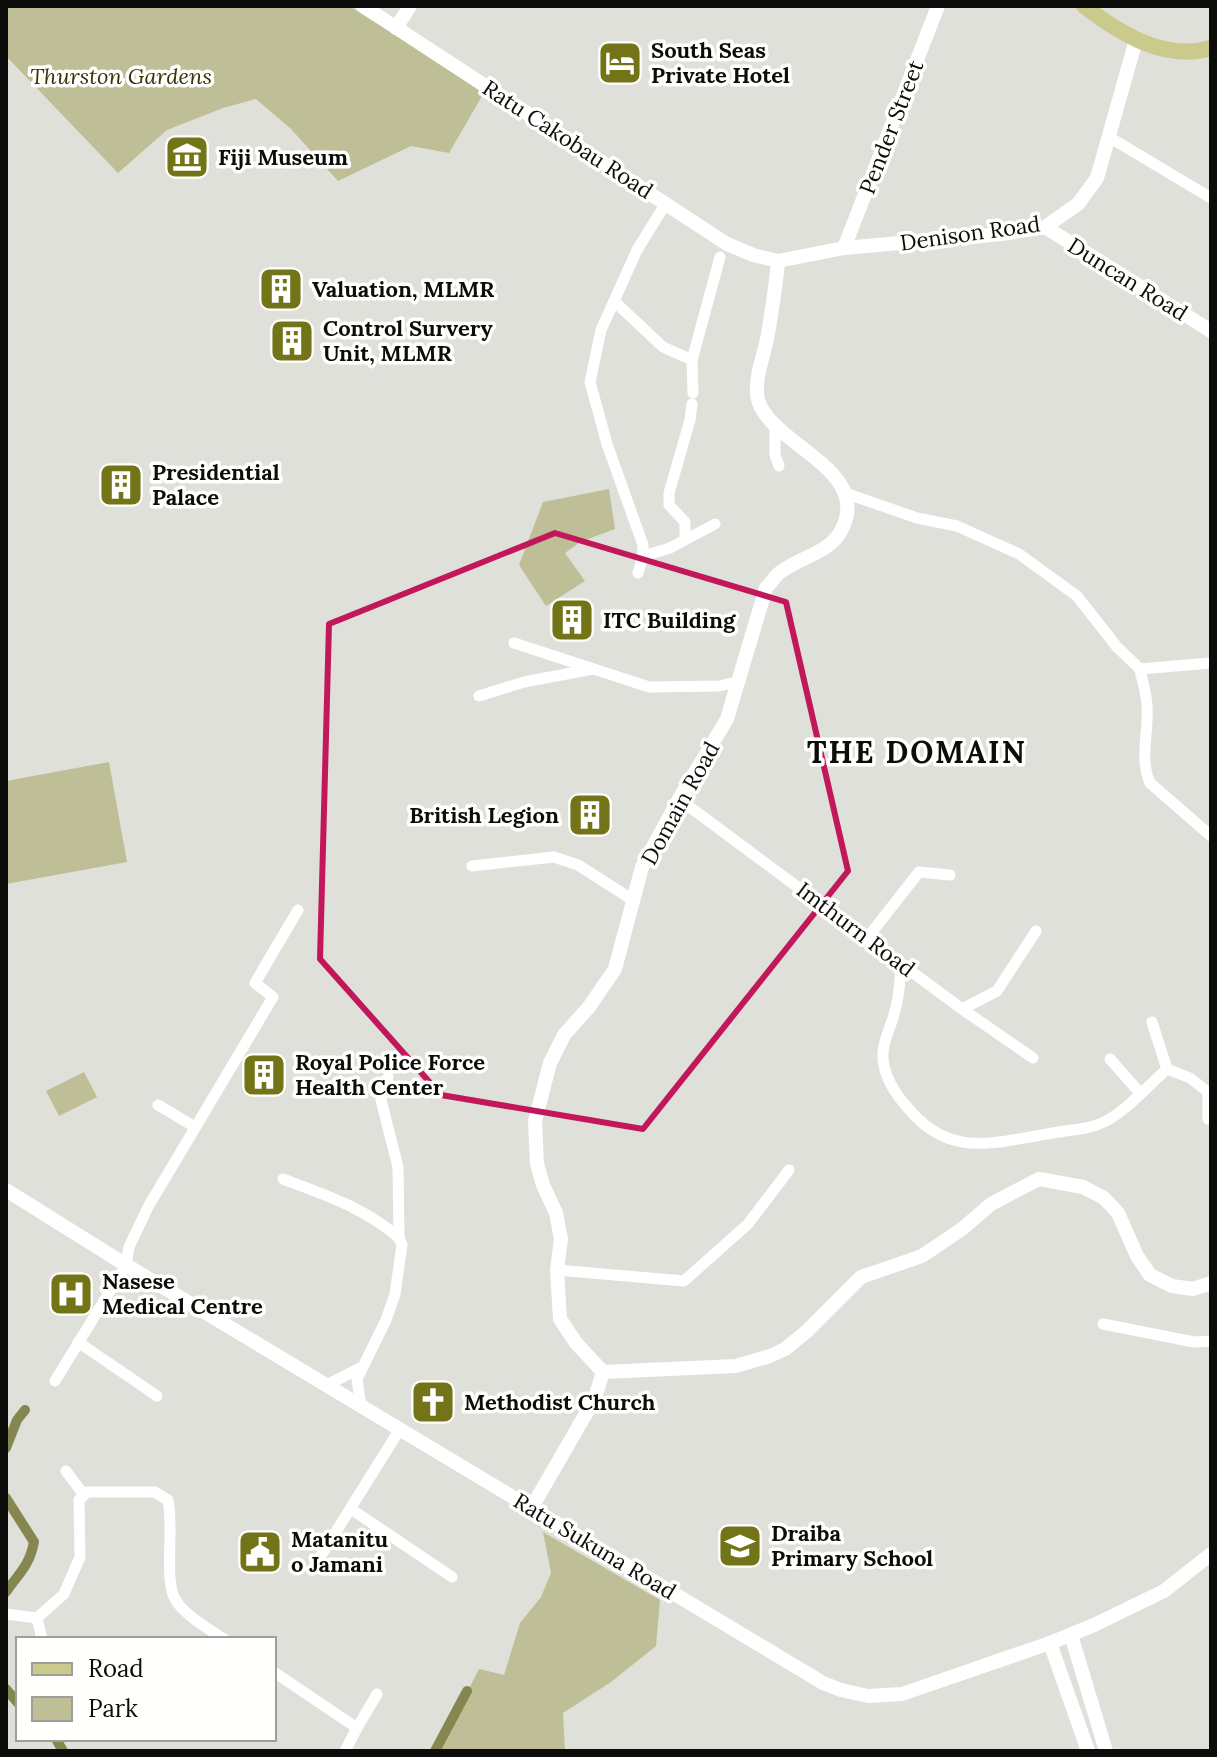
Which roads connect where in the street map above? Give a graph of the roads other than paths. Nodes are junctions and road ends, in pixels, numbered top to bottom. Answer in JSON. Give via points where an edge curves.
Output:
{"nodes":[{"id":1,"x":363,"y":6,"type":"edge"},
{"id":2,"x":410,"y":6,"type":"edge"},
{"id":3,"x":938,"y":6,"type":"edge"},
{"id":4,"x":1084,"y":6,"type":"edge"},
{"id":5,"x":396,"y":28,"type":"junction"},
{"id":6,"x":1136,"y":40,"type":"junction"},
{"id":7,"x":1211,"y":48,"type":"edge"},
{"id":8,"x":1109,"y":137,"type":"junction"},
{"id":9,"x":1211,"y":198,"type":"edge"},
{"id":10,"x":666,"y":203,"type":"junction"},
{"id":11,"x":1045,"y":227,"type":"junction"},
{"id":12,"x":844,"y":248,"type":"junction"},
{"id":13,"x":720,"y":257,"type":"dead end"},
{"id":14,"x":778,"y":261,"type":"junction"},
{"id":15,"x":614,"y":301,"type":"junction"},
{"id":16,"x":1211,"y":331,"type":"edge"},
{"id":17,"x":692,"y":360,"type":"junction"},
{"id":18,"x":775,"y":425,"type":"junction"},
{"id":19,"x":779,"y":466,"type":"dead end"},
{"id":20,"x":845,"y":493,"type":"junction"},
{"id":21,"x":715,"y":524,"type":"dead end"},
{"id":22,"x":685,"y":540,"type":"junction"},
{"id":23,"x":643,"y":556,"type":"junction"},
{"id":24,"x":638,"y":573,"type":"dead end"},
{"id":25,"x":514,"y":643,"type":"dead end"},
{"id":26,"x":1211,"y":663,"type":"edge"},
{"id":27,"x":593,"y":669,"type":"junction"},
{"id":28,"x":1140,"y":669,"type":"junction"},
{"id":29,"x":740,"y":681,"type":"junction"},
{"id":30,"x":479,"y":696,"type":"dead end"},
{"id":31,"x":679,"y":799,"type":"junction"},
{"id":32,"x":1211,"y":836,"type":"edge"},
{"id":33,"x":472,"y":866,"type":"dead end"},
{"id":34,"x":950,"y":875,"type":"dead end"},
{"id":35,"x":633,"y":900,"type":"junction"},
{"id":36,"x":298,"y":910,"type":"dead end"},
{"id":37,"x":1036,"y":931,"type":"dead end"},
{"id":38,"x":868,"y":937,"type":"junction"},
{"id":39,"x":901,"y":963,"type":"junction"},
{"id":40,"x":962,"y":1009,"type":"junction"},
{"id":41,"x":1152,"y":1022,"type":"dead end"},
{"id":42,"x":1033,"y":1058,"type":"dead end"},
{"id":43,"x":1110,"y":1059,"type":"dead end"},
{"id":44,"x":1167,"y":1069,"type":"junction"},
{"id":45,"x":388,"y":1077,"type":"dead end"},
{"id":46,"x":1140,"y":1093,"type":"junction"},
{"id":47,"x":158,"y":1105,"type":"dead end"},
{"id":48,"x":1208,"y":1119,"type":"dead end"},
{"id":49,"x":195,"y":1127,"type":"junction"},
{"id":50,"x":789,"y":1170,"type":"dead end"},
{"id":51,"x":283,"y":1179,"type":"dead end"},
{"id":52,"x":6,"y":1190,"type":"edge"},
{"id":53,"x":399,"y":1238,"type":"junction"},
{"id":54,"x":126,"y":1265,"type":"junction"},
{"id":55,"x":557,"y":1270,"type":"junction"},
{"id":56,"x":1211,"y":1283,"type":"edge"},
{"id":57,"x":1103,"y":1324,"type":"dead end"},
{"id":58,"x":1211,"y":1341,"type":"edge"},
{"id":59,"x":78,"y":1342,"type":"junction"},
{"id":60,"x":360,"y":1368,"type":"junction"},
{"id":61,"x":603,"y":1372,"type":"junction"},
{"id":62,"x":55,"y":1381,"type":"dead end"},
{"id":63,"x":327,"y":1385,"type":"junction"},
{"id":64,"x":157,"y":1396,"type":"dead end"},
{"id":65,"x":361,"y":1406,"type":"junction"},
{"id":66,"x":400,"y":1429,"type":"junction"},
{"id":67,"x":66,"y":1471,"type":"dead end"},
{"id":68,"x":84,"y":1495,"type":"junction"},
{"id":69,"x":532,"y":1507,"type":"junction"},
{"id":70,"x":351,"y":1509,"type":"junction"},
{"id":71,"x":1211,"y":1554,"type":"edge"},
{"id":72,"x":312,"y":1570,"type":"dead end"},
{"id":73,"x":452,"y":1577,"type":"dead end"},
{"id":74,"x":8,"y":1614,"type":"edge"},
{"id":75,"x":37,"y":1618,"type":"junction"},
{"id":76,"x":1071,"y":1635,"type":"junction"},
{"id":77,"x":42,"y":1637,"type":"edge"},
{"id":78,"x":221,"y":1637,"type":"edge"},
{"id":79,"x":1050,"y":1643,"type":"junction"},
{"id":80,"x":276,"y":1673,"type":"edge"},
{"id":81,"x":377,"y":1694,"type":"dead end"},
{"id":82,"x":357,"y":1728,"type":"junction"},
{"id":83,"x":345,"y":1751,"type":"edge"},
{"id":84,"x":1088,"y":1751,"type":"edge"},
{"id":85,"x":1106,"y":1751,"type":"edge"}],
"edges":[{"from":1,"to":5,"type":"main road","name":"Ratu Cakobau Road"},
{"from":2,"to":5,"type":"main road"},
{"from":3,"to":12,"type":"main road","name":"Pender Street"},
{"from":4,"to":6,"type":"main road"},
{"from":5,"to":10,"type":"main road","name":"Ratu Cakobau Road"},
{"from":6,"to":7,"type":"main road","via":[[1180,51]]},
{"from":6,"to":8,"type":"main road","name":"Denison Road"},
{"from":8,"to":9,"type":"street"},
{"from":8,"to":11,"type":"main road","name":"Denison Road","via":[[1097,178],[1078,204]]},
{"from":10,"to":14,"type":"main road","name":"Ratu Cakobau Road","via":[[727,244]]},
{"from":10,"to":15,"type":"street"},
{"from":11,"to":12,"type":"main road","name":"Denison Road"},
{"from":11,"to":16,"type":"main road","name":"Duncan Road"},
{"from":12,"to":14,"type":"main road","name":"Denison Road"},
{"from":13,"to":17,"type":"street"},
{"from":14,"to":18,"type":"main road","via":[[758,382],[758,401]]},
{"from":15,"to":17,"type":"street","via":[[663,347]]},
{"from":15,"to":23,"type":"street","via":[[601,330],[590,382]]},
{"from":17,"to":22,"type":"street","via":[[693,398],[669,493],[669,505],[685,522]]},
{"from":18,"to":19,"type":"street"},
{"from":18,"to":20,"type":"main road","via":[[820,460]]},
{"from":20,"to":28,"type":"street","via":[[957,526],[1019,554],[1077,596]]},
{"from":20,"to":29,"type":"main road","name":"Domain Road","via":[[842,529],[826,548],[779,574],[766,588]]},
{"from":21,"to":22,"type":"street"},
{"from":22,"to":23,"type":"street"},
{"from":23,"to":24,"type":"street"},
{"from":25,"to":27,"type":"street"},
{"from":26,"to":28,"type":"street"},
{"from":27,"to":29,"type":"street","via":[[649,687]]},
{"from":27,"to":30,"type":"street"},
{"from":28,"to":32,"type":"street","via":[[1147,707],[1146,774]]},
{"from":29,"to":31,"type":"main road","name":"Domain Road","via":[[727,719]]},
{"from":31,"to":35,"type":"main road","name":"Domain Road","via":[[642,867]]},
{"from":31,"to":38,"type":"street","name":"Imthurn Road"},
{"from":33,"to":35,"type":"street","via":[[554,857],[578,865]]},
{"from":34,"to":38,"type":"street","via":[[919,872]]},
{"from":35,"to":55,"type":"main road","name":"Domain Road","via":[[615,969],[564,1035],[537,1109],[537,1164],[561,1239]]},
{"from":36,"to":49,"type":"street","via":[[255,983],[273,997]]},
{"from":37,"to":40,"type":"street","via":[[997,991]]},
{"from":38,"to":39,"type":"street","name":"Imthurn Road"},
{"from":39,"to":40,"type":"street","name":"Imthurn Road"},
{"from":39,"to":46,"type":"street","via":[[899,992],[882,1049],[885,1072],[897,1096],[931,1132],[978,1145],[1090,1128],[1110,1119]]},
{"from":40,"to":42,"type":"street","name":"Imthurn Road"},
{"from":41,"to":44,"type":"street"},
{"from":43,"to":46,"type":"street"},
{"from":44,"to":46,"type":"street"},
{"from":44,"to":48,"type":"street","via":[[1208,1092]]},
{"from":45,"to":53,"type":"street","via":[[381,1100],[398,1167]]},
{"from":47,"to":49,"type":"street"},
{"from":49,"to":54,"type":"street","via":[[148,1207]]},
{"from":50,"to":55,"type":"street","via":[[748,1224],[684,1281]]},
{"from":51,"to":53,"type":"street","via":[[355,1206]]},
{"from":52,"to":54,"type":"main road","name":"Ratu Sukuna Road"},
{"from":53,"to":60,"type":"street","via":[[395,1294]]},
{"from":54,"to":59,"type":"street"},
{"from":54,"to":63,"type":"main road","name":"Ratu Sukuna Road"},
{"from":55,"to":61,"type":"main road","name":"Domain Road","via":[[560,1319]]},
{"from":56,"to":61,"type":"main road","via":[[1193,1289],[1150,1275],[1118,1213],[1104,1198],[1083,1187],[1039,1179],[991,1204],[922,1256],[861,1277],[806,1332],[770,1356],[736,1366]]},
{"from":57,"to":58,"type":"street"},
{"from":59,"to":62,"type":"street"},
{"from":59,"to":64,"type":"street"},
{"from":60,"to":63,"type":"street"},
{"from":60,"to":65,"type":"street"},
{"from":61,"to":69,"type":"main road","via":[[595,1398]]},
{"from":63,"to":65,"type":"main road","name":"Ratu Sukuna Road"},
{"from":65,"to":66,"type":"main road","name":"Ratu Sukuna Road"},
{"from":66,"to":69,"type":"main road","name":"Ratu Sukuna Road"},
{"from":66,"to":70,"type":"street"},
{"from":67,"to":68,"type":"street"},
{"from":68,"to":75,"type":"street","via":[[79,1500],[80,1557],[64,1594]]},
{"from":68,"to":78,"type":"street","via":[[155,1492],[168,1500],[176,1600]]},
{"from":69,"to":79,"type":"main road","name":"Ratu Sukuna Road","via":[[841,1690],[868,1696],[902,1694]]},
{"from":70,"to":72,"type":"street"},
{"from":70,"to":73,"type":"street"},
{"from":71,"to":76,"type":"main road","name":"Ratu Sukuna Road","via":[[1164,1591]]},
{"from":74,"to":75,"type":"street"},
{"from":75,"to":77,"type":"street"},
{"from":76,"to":79,"type":"main road","name":"Ratu Sukuna Road"},
{"from":76,"to":85,"type":"main road"},
{"from":79,"to":84,"type":"main road"},
{"from":80,"to":82,"type":"street"},
{"from":81,"to":82,"type":"street"},
{"from":82,"to":83,"type":"street"}]}
